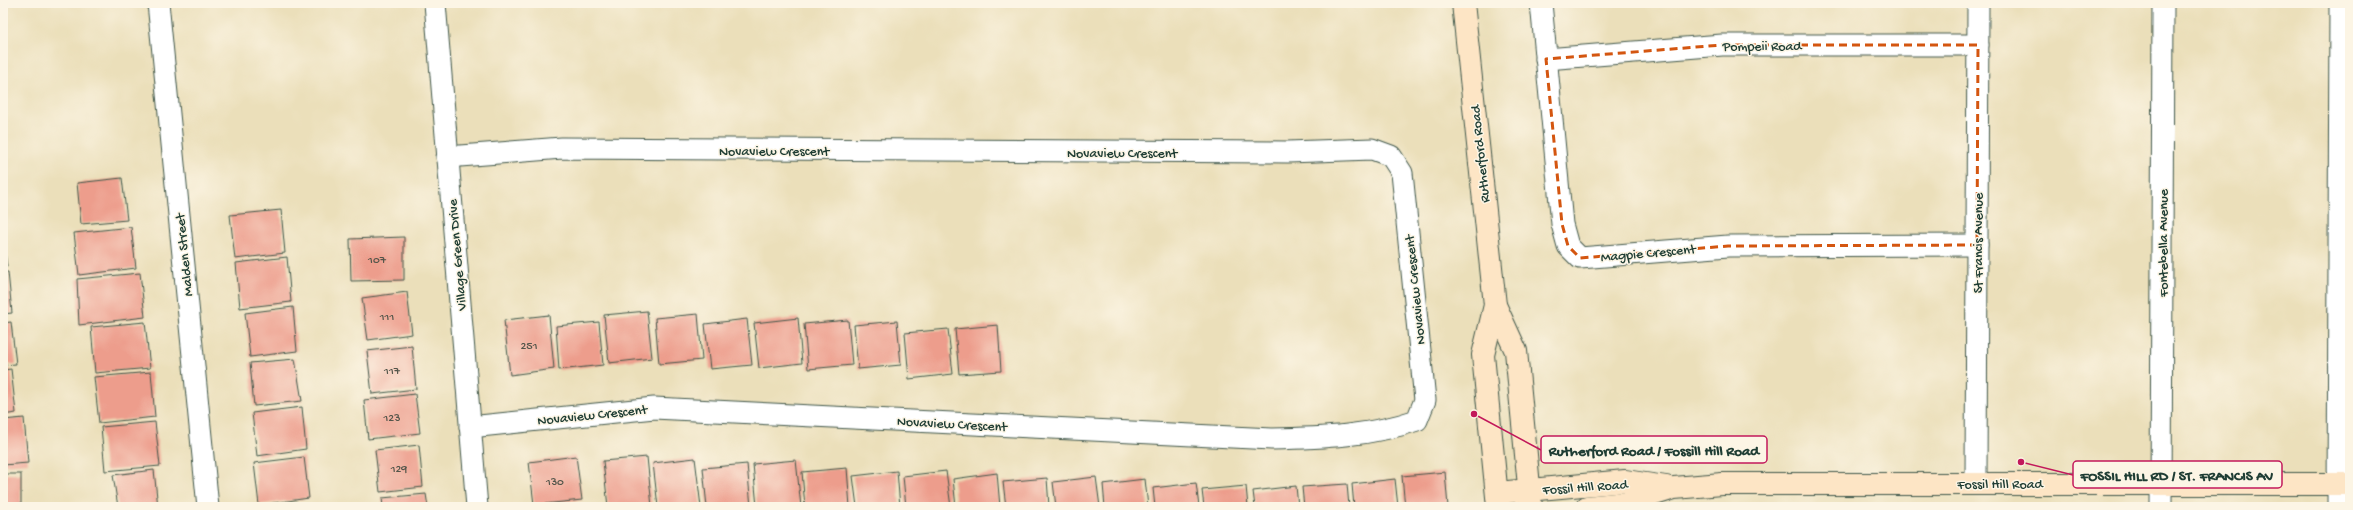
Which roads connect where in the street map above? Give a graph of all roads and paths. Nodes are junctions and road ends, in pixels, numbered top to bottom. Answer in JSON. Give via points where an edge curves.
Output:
{"nodes":[{"id":1,"x":158,"y":3,"type":"edge"},
{"id":2,"x":435,"y":3,"type":"edge"},
{"id":3,"x":1463,"y":3,"type":"edge"},
{"id":4,"x":1541,"y":3,"type":"edge"},
{"id":5,"x":1978,"y":3,"type":"edge"},
{"id":6,"x":2163,"y":3,"type":"edge"},
{"id":7,"x":2340,"y":3,"type":"edge"},
{"id":8,"x":1978,"y":46,"type":"junction"},
{"id":9,"x":1546,"y":59,"type":"junction"},
{"id":10,"x":447,"y":158,"type":"junction"},
{"id":11,"x":1977,"y":245,"type":"junction"},
{"id":12,"x":1495,"y":305,"type":"junction"},
{"id":13,"x":470,"y":427,"type":"junction"},
{"id":14,"x":1976,"y":483,"type":"junction"},
{"id":15,"x":2162,"y":484,"type":"junction"},
{"id":16,"x":2344,"y":484,"type":"edge"},
{"id":17,"x":1674,"y":488,"type":"junction"},
{"id":18,"x":1530,"y":499,"type":"edge"},
{"id":19,"x":1497,"y":500,"type":"edge"},
{"id":20,"x":208,"y":507,"type":"edge"},
{"id":21,"x":477,"y":507,"type":"edge"},
{"id":22,"x":1587,"y":507,"type":"edge"},
{"id":23,"x":2161,"y":507,"type":"edge"},
{"id":24,"x":2338,"y":507,"type":"edge"}],
"edges":[{"from":1,"to":20,"type":"street","name":"Malden Street"},
{"from":2,"to":10,"type":"street","name":"Village Green Drive"},
{"from":3,"to":12,"type":"street","name":"Rutherford Road"},
{"from":4,"to":9,"type":"street","name":"Magpie Crescent"},
{"from":5,"to":8,"type":"street","name":"St Francis Avenue"},
{"from":6,"to":15,"type":"street","name":"Fontebella Avenue"},
{"from":7,"to":16,"type":"street"},
{"from":8,"to":9,"type":"street","name":"Pompeii Road","via":[[1722,45]]},
{"from":8,"to":11,"type":"street","name":"St Francis Avenue"},
{"from":9,"to":11,"type":"street","name":"Magpie Crescent","via":[[1562,224],[1568,246],[1580,258],[1728,246]]},
{"from":10,"to":13,"type":"street","name":"Village Green Drive"},
{"from":10,"to":13,"type":"street","name":"Novaview Crescent","via":[[562,148],[1232,152],[1372,149],[1391,156],[1402,173],[1424,400],[1417,420],[1393,428],[1322,438],[1286,439],[654,408]]},
{"from":11,"to":14,"type":"street","name":"St Francis Avenue"},
{"from":12,"to":18,"type":"street","name":"Rutherford Road","via":[[1516,352]]},
{"from":12,"to":19,"type":"street","name":"Rutherford Road","via":[[1483,355]]},
{"from":13,"to":21,"type":"street","name":"Village Green Drive"},
{"from":14,"to":15,"type":"street","name":"Fossil Hill Road"},
{"from":14,"to":17,"type":"street","name":"Fossil Hill Road","via":[[1722,484]]},
{"from":15,"to":16,"type":"street","name":"Fossil Hill Road"},
{"from":15,"to":23,"type":"street","name":"Fontebella Avenue"},
{"from":16,"to":24,"type":"street"},
{"from":17,"to":18,"type":"street","name":"Fossil Hill Road","via":[[1625,481]]},
{"from":17,"to":22,"type":"street","name":"Fossil Hill Road","via":[[1626,503]]},
{"from":18,"to":19,"type":"street","name":"Fossil Hill Road"}]}
